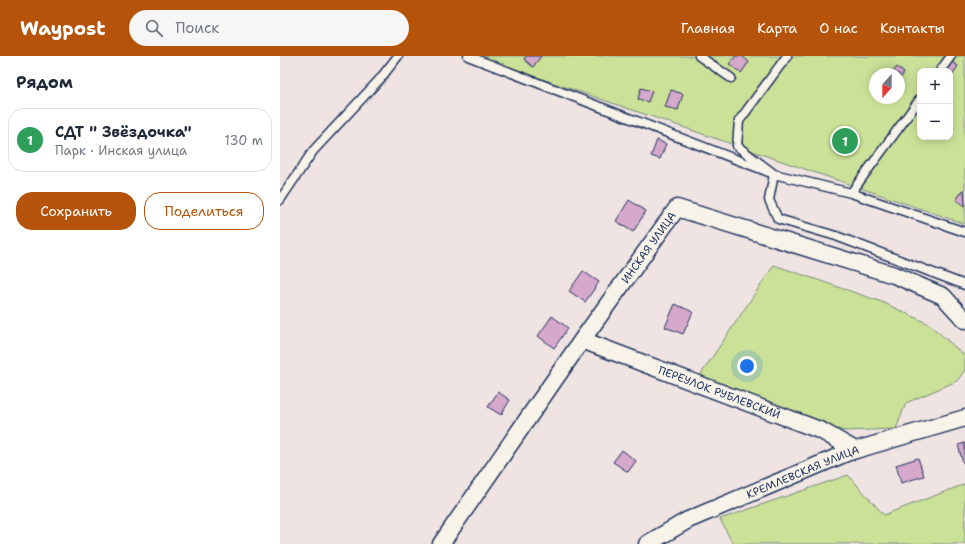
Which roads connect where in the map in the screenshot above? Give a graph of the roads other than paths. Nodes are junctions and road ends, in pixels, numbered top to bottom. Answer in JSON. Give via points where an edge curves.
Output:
{"nodes":[{"id":1,"x":398,"y":56,"type":"edge"},
{"id":2,"x":468,"y":56,"type":"edge"},
{"id":3,"x":699,"y":56,"type":"edge"},
{"id":4,"x":787,"y":56,"type":"edge"},
{"id":5,"x":951,"y":56,"type":"edge"},
{"id":6,"x":942,"y":68,"type":"edge"},
{"id":7,"x":731,"y":78,"type":"dead end"},
{"id":8,"x":917,"y":103,"type":"edge"},
{"id":9,"x":774,"y":174,"type":"junction"},
{"id":10,"x":852,"y":193,"type":"junction"},
{"id":11,"x":280,"y":200,"type":"edge"},
{"id":12,"x":964,"y":231,"type":"edge"},
{"id":13,"x":965,"y":285,"type":"edge"},
{"id":14,"x":965,"y":320,"type":"edge"},
{"id":15,"x":582,"y":340,"type":"junction"},
{"id":16,"x":965,"y":418,"type":"edge"},
{"id":17,"x":855,"y":450,"type":"junction"},
{"id":18,"x":441,"y":544,"type":"edge"},
{"id":19,"x":647,"y":544,"type":"edge"}],
"edges":[{"from":1,"to":11,"type":"lane","via":[[313,152]]},
{"from":2,"to":9,"type":"lane"},
{"from":3,"to":7,"type":"lane"},
{"from":4,"to":9,"type":"lane","via":[[739,121],[737,146]]},
{"from":5,"to":6,"type":"lane"},
{"from":8,"to":10,"type":"lane"},
{"from":9,"to":10,"type":"lane"},
{"from":9,"to":13,"type":"lane","via":[[769,200],[778,219],[836,236]]},
{"from":10,"to":12,"type":"lane"},
{"from":14,"to":15,"type":"street","name":"ИНСКАЯ УЛИЦА","via":[[943,296],[894,275],[677,208]]},
{"from":15,"to":17,"type":"street","name":"ПЕРЕУЛОК РУБЛЕВСКИЙ","via":[[822,431]]},
{"from":15,"to":18,"type":"street","name":"ИНСКАЯ УЛИЦА"},
{"from":16,"to":17,"type":"street","name":"КРЕМЛЕВСКАЯ УЛИЦА"},
{"from":17,"to":19,"type":"street","name":"КРЕМЛЕВСКАЯ УЛИЦА","via":[[688,520]]}]}
